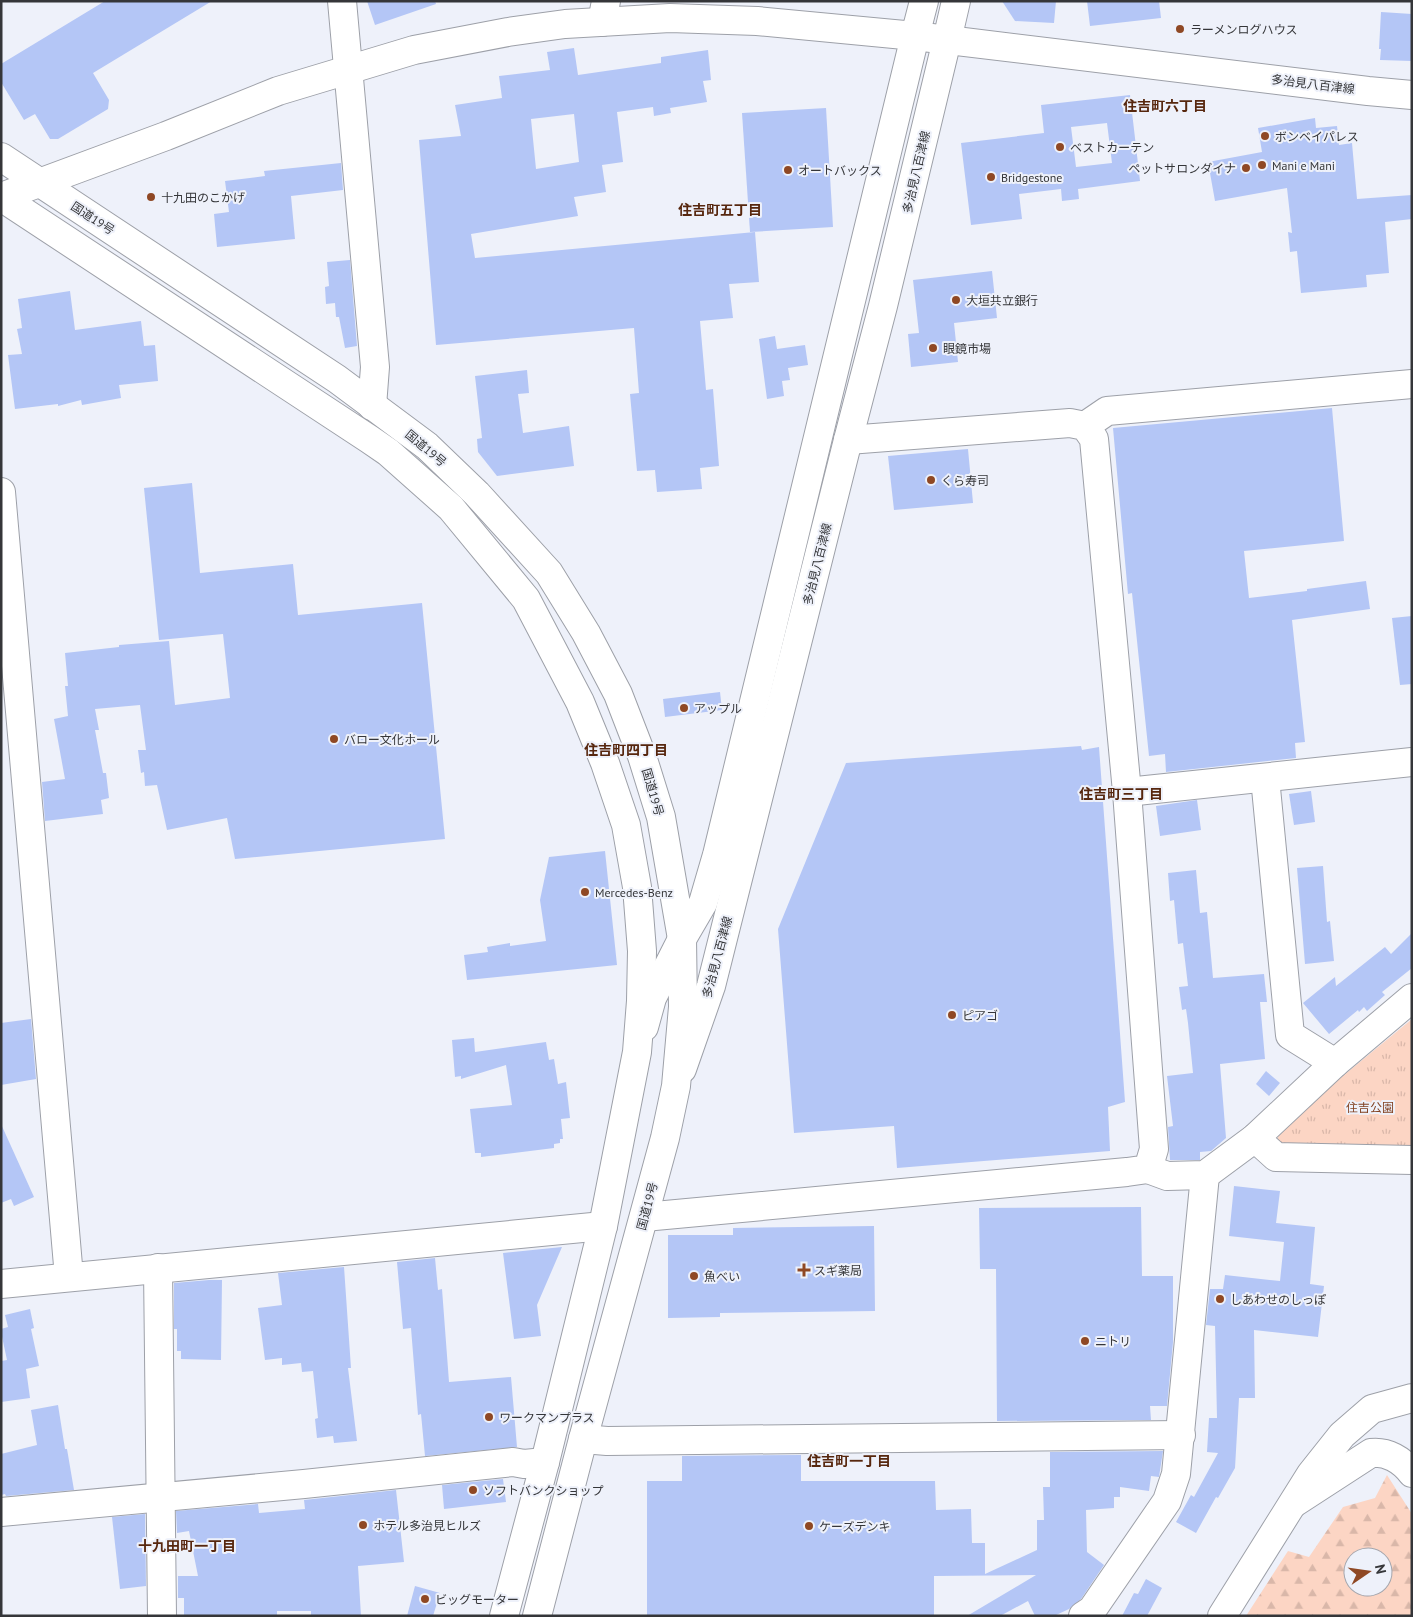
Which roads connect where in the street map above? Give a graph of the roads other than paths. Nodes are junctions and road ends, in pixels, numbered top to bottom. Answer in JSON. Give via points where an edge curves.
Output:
{"nodes":[{"id":1,"x":342,"y":1,"type":"edge"},
{"id":2,"x":924,"y":1,"type":"edge"},
{"id":3,"x":956,"y":1,"type":"edge"},
{"id":4,"x":604,"y":12,"type":"edge"},
{"id":5,"x":915,"y":36,"type":"junction"},
{"id":6,"x":947,"y":40,"type":"junction"},
{"id":7,"x":348,"y":69,"type":"junction"},
{"id":8,"x":1412,"y":95,"type":"edge"},
{"id":9,"x":1,"y":157,"type":"edge"},
{"id":10,"x":40,"y":183,"type":"junction"},
{"id":11,"x":1,"y":197,"type":"edge"},
{"id":12,"x":1412,"y":384,"type":"edge"},
{"id":13,"x":372,"y":406,"type":"junction"},
{"id":14,"x":1085,"y":426,"type":"junction"},
{"id":15,"x":848,"y":440,"type":"junction"},
{"id":16,"x":1,"y":492,"type":"edge"},
{"id":17,"x":1412,"y":762,"type":"edge"},
{"id":18,"x":1266,"y":778,"type":"junction"},
{"id":19,"x":1127,"y":792,"type":"junction"},
{"id":20,"x":682,"y":939,"type":"junction"},
{"id":21,"x":1412,"y":998,"type":"edge"},
{"id":22,"x":637,"y":1052,"type":"junction"},
{"id":23,"x":1335,"y":1063,"type":"junction"},
{"id":24,"x":676,"y":1086,"type":"junction"},
{"id":25,"x":1255,"y":1138,"type":"junction"},
{"id":26,"x":1412,"y":1160,"type":"edge"},
{"id":27,"x":1148,"y":1169,"type":"junction"},
{"id":28,"x":1205,"y":1175,"type":"junction"},
{"id":29,"x":644,"y":1217,"type":"junction"},
{"id":30,"x":603,"y":1226,"type":"junction"},
{"id":31,"x":158,"y":1268,"type":"junction"},
{"id":32,"x":69,"y":1277,"type":"junction"},
{"id":33,"x":1,"y":1284,"type":"edge"},
{"id":34,"x":1412,"y":1398,"type":"edge"},
{"id":35,"x":1181,"y":1435,"type":"junction"},
{"id":36,"x":583,"y":1439,"type":"junction"},
{"id":37,"x":545,"y":1462,"type":"junction"},
{"id":38,"x":1412,"y":1473,"type":"edge"},
{"id":39,"x":161,"y":1497,"type":"junction"},
{"id":40,"x":1294,"y":1503,"type":"junction"},
{"id":41,"x":1,"y":1512,"type":"edge"},
{"id":42,"x":162,"y":1616,"type":"edge"},
{"id":43,"x":504,"y":1616,"type":"edge"},
{"id":44,"x":537,"y":1616,"type":"edge"},
{"id":45,"x":1083,"y":1616,"type":"edge"},
{"id":46,"x":1222,"y":1616,"type":"edge"}],
"edges":[{"from":1,"to":7,"type":"main road"},
{"from":2,"to":5,"type":"main road"},
{"from":3,"to":6,"type":"main road"},
{"from":4,"to":5,"type":"main road","name":"多治見八百津線","via":[[757,21]]},
{"from":4,"to":7,"type":"main road","name":"多治見八百津線","via":[[565,24],[414,50]]},
{"from":5,"to":6,"type":"main road","name":"多治見八百津線"},
{"from":5,"to":20,"type":"main road","via":[[717,855],[703,903]]},
{"from":6,"to":8,"type":"main road","name":"多治見八百津線"},
{"from":6,"to":15,"type":"main road","name":"多治見八百津線"},
{"from":7,"to":10,"type":"main road","name":"多治見八百津線","via":[[278,91]]},
{"from":7,"to":13,"type":"main road","via":[[375,367]]},
{"from":9,"to":10,"type":"main road","name":"国道19号"},
{"from":10,"to":11,"type":"main road","name":"多治見八百津線"},
{"from":10,"to":13,"type":"main road","name":"国道19号","via":[[337,379]]},
{"from":11,"to":22,"type":"main road","via":[[388,452],[451,508],[526,599],[580,702],[626,825],[637,887],[642,951]]},
{"from":12,"to":14,"type":"main road","via":[[1107,411]]},
{"from":13,"to":20,"type":"main road","name":"国道19号","via":[[427,446],[477,494],[549,573],[586,633],[618,694],[644,764],[660,817]]},
{"from":14,"to":15,"type":"main road","via":[[1070,423]]},
{"from":14,"to":19,"type":"main road","via":[[1094,438]]},
{"from":15,"to":24,"type":"main road","name":"多治見八百津線","via":[[711,986]]},
{"from":16,"to":32,"type":"main road"},
{"from":17,"to":18,"type":"main road"},
{"from":18,"to":19,"type":"main road"},
{"from":18,"to":23,"type":"main road","via":[[1290,1035]]},
{"from":19,"to":27,"type":"main road","via":[[1154,1149]]},
{"from":20,"to":22,"type":"main road","via":[[652,998]]},
{"from":20,"to":24,"type":"main road","name":"国道19号","via":[[683,1007]]},
{"from":21,"to":23,"type":"main road"},
{"from":22,"to":30,"type":"main road"},
{"from":23,"to":25,"type":"main road"},
{"from":24,"to":29,"type":"main road","name":"国道19号","via":[[666,1138]]},
{"from":25,"to":26,"type":"main road","via":[[1276,1157]]},
{"from":25,"to":28,"type":"main road"},
{"from":27,"to":28,"type":"main road","via":[[1167,1176]]},
{"from":27,"to":29,"type":"main road"},
{"from":28,"to":35,"type":"main road"},
{"from":29,"to":36,"type":"main road","name":"国道19号"},
{"from":30,"to":31,"type":"main road"},
{"from":30,"to":37,"type":"main road"},
{"from":31,"to":32,"type":"main road"},
{"from":31,"to":39,"type":"main road"},
{"from":32,"to":33,"type":"main road"},
{"from":34,"to":40,"type":"main road","via":[[1372,1409],[1342,1435],[1311,1474]]},
{"from":35,"to":36,"type":"main road"},
{"from":35,"to":45,"type":"main road","via":[[1176,1474],[1167,1501],[1092,1610]]},
{"from":36,"to":44,"type":"main road","name":"国道19号"},
{"from":37,"to":39,"type":"main road","via":[[513,1462]]},
{"from":37,"to":43,"type":"main road"},
{"from":38,"to":40,"type":"main road","via":[[1395,1458],[1382,1452],[1371,1453]]},
{"from":39,"to":41,"type":"main road"},
{"from":39,"to":42,"type":"main road"},
{"from":40,"to":46,"type":"main road"}]}
